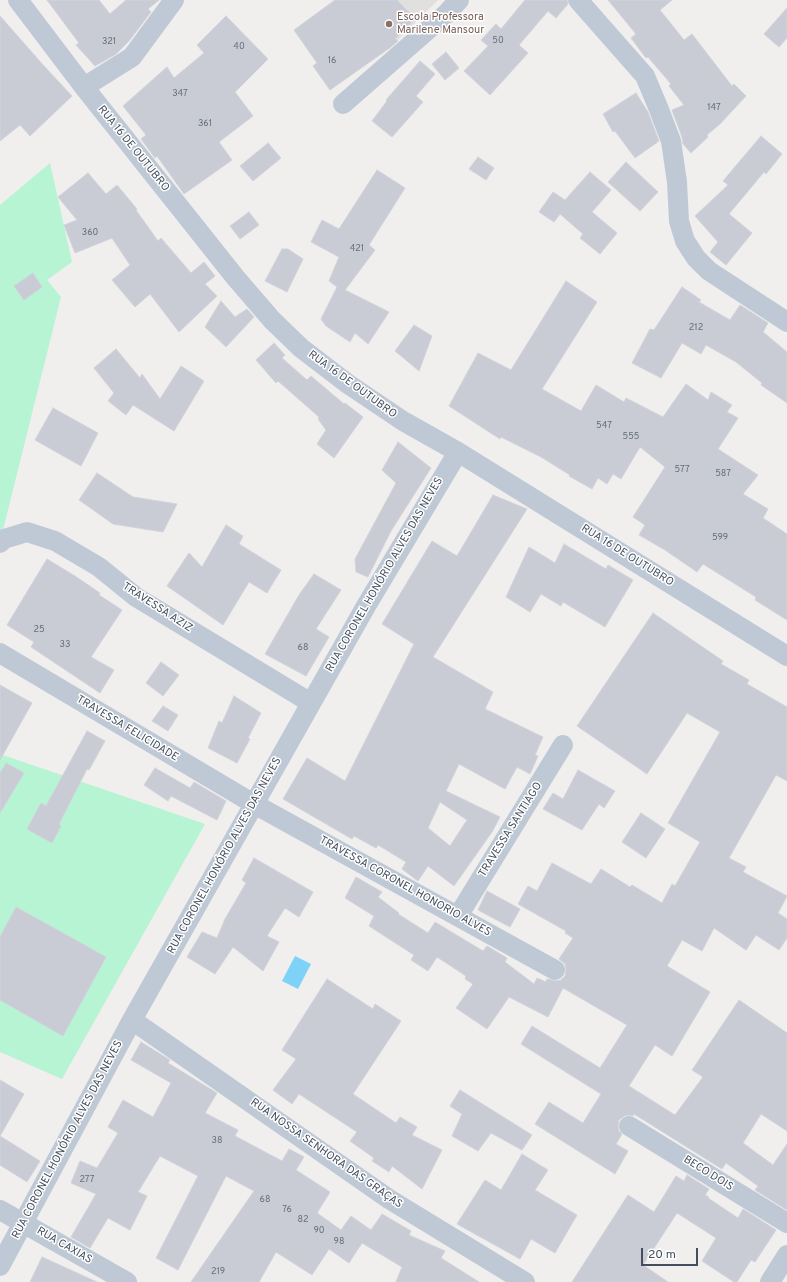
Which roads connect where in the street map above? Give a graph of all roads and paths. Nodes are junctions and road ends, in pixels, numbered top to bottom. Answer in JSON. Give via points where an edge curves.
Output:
{"nodes":[{"id":1,"x":18,"y":0,"type":"edge"},
{"id":2,"x":174,"y":0,"type":"edge"},
{"id":3,"x":459,"y":0,"type":"edge"},
{"id":4,"x":578,"y":0,"type":"edge"},
{"id":5,"x":84,"y":87,"type":"junction"},
{"id":6,"x":343,"y":104,"type":"dead end"},
{"id":7,"x":787,"y":322,"type":"edge"},
{"id":8,"x":458,"y":452,"type":"junction"},
{"id":9,"x":0,"y":543,"type":"edge"},
{"id":10,"x":0,"y":653,"type":"edge"},
{"id":11,"x":787,"y":656,"type":"edge"},
{"id":12,"x":311,"y":703,"type":"junction"},
{"id":13,"x":563,"y":745,"type":"dead end"},
{"id":14,"x":254,"y":804,"type":"junction"},
{"id":15,"x":458,"y":916,"type":"junction"},
{"id":16,"x":555,"y":970,"type":"dead end"},
{"id":17,"x":132,"y":1020,"type":"junction"},
{"id":18,"x":629,"y":1126,"type":"dead end"},
{"id":19,"x":0,"y":1210,"type":"edge"},
{"id":20,"x":24,"y":1223,"type":"junction"},
{"id":21,"x":787,"y":1223,"type":"edge"},
{"id":22,"x":787,"y":1254,"type":"edge"},
{"id":23,"x":0,"y":1266,"type":"edge"},
{"id":24,"x":127,"y":1282,"type":"edge"},
{"id":25,"x":524,"y":1282,"type":"edge"},
{"id":26,"x":770,"y":1282,"type":"edge"}],
"edges":[{"from":1,"to":5,"type":"street","name":"RUA 16 DE OUTUBRO"},
{"from":2,"to":5,"type":"street","via":[[132,57]]},
{"from":3,"to":6,"type":"street"},
{"from":4,"to":7,"type":"street","via":[[645,76],[671,141],[679,221],[685,241],[696,258],[709,271]]},
{"from":5,"to":8,"type":"street","name":"RUA 16 DE OUTUBRO","via":[[234,277],[272,320],[301,348],[348,384],[403,421]]},
{"from":8,"to":11,"type":"street","name":"RUA 16 DE OUTUBRO"},
{"from":8,"to":12,"type":"street","name":"RUA CORONEL HONÓRIO ALVES DAS NEVES"},
{"from":9,"to":12,"type":"street","name":"TRAVESSA AZIZ","via":[[4,539],[27,532],[55,541],[99,567],[136,596]]},
{"from":10,"to":14,"type":"street","name":"TRAVESSA FELICIDADE"},
{"from":12,"to":14,"type":"street","name":"RUA CORONEL HONÓRIO ALVES DAS NEVES"},
{"from":13,"to":15,"type":"street","name":"TRAVESSA SANTIAGO"},
{"from":14,"to":15,"type":"street","name":"TRAVESSA CORONEL HONORIO ALVES"},
{"from":14,"to":17,"type":"street","name":"RUA CORONEL HONÓRIO ALVES DAS NEVES"},
{"from":15,"to":16,"type":"street","name":"TRAVESSA CORONEL HONORIO ALVES"},
{"from":17,"to":20,"type":"street","name":"RUA CORONEL HONÓRIO ALVES DAS NEVES"},
{"from":17,"to":25,"type":"street","name":"RUA NOSSA SENHORA DAS GRAÇAS","via":[[389,1198]]},
{"from":18,"to":21,"type":"street","name":"BECO DOIS"},
{"from":19,"to":20,"type":"street","name":"RUA CAXIAS"},
{"from":20,"to":23,"type":"street","name":"RUA CORONEL HONÓRIO ALVES DAS NEVES"},
{"from":20,"to":24,"type":"street","name":"RUA CAXIAS"},
{"from":22,"to":26,"type":"street"}]}
